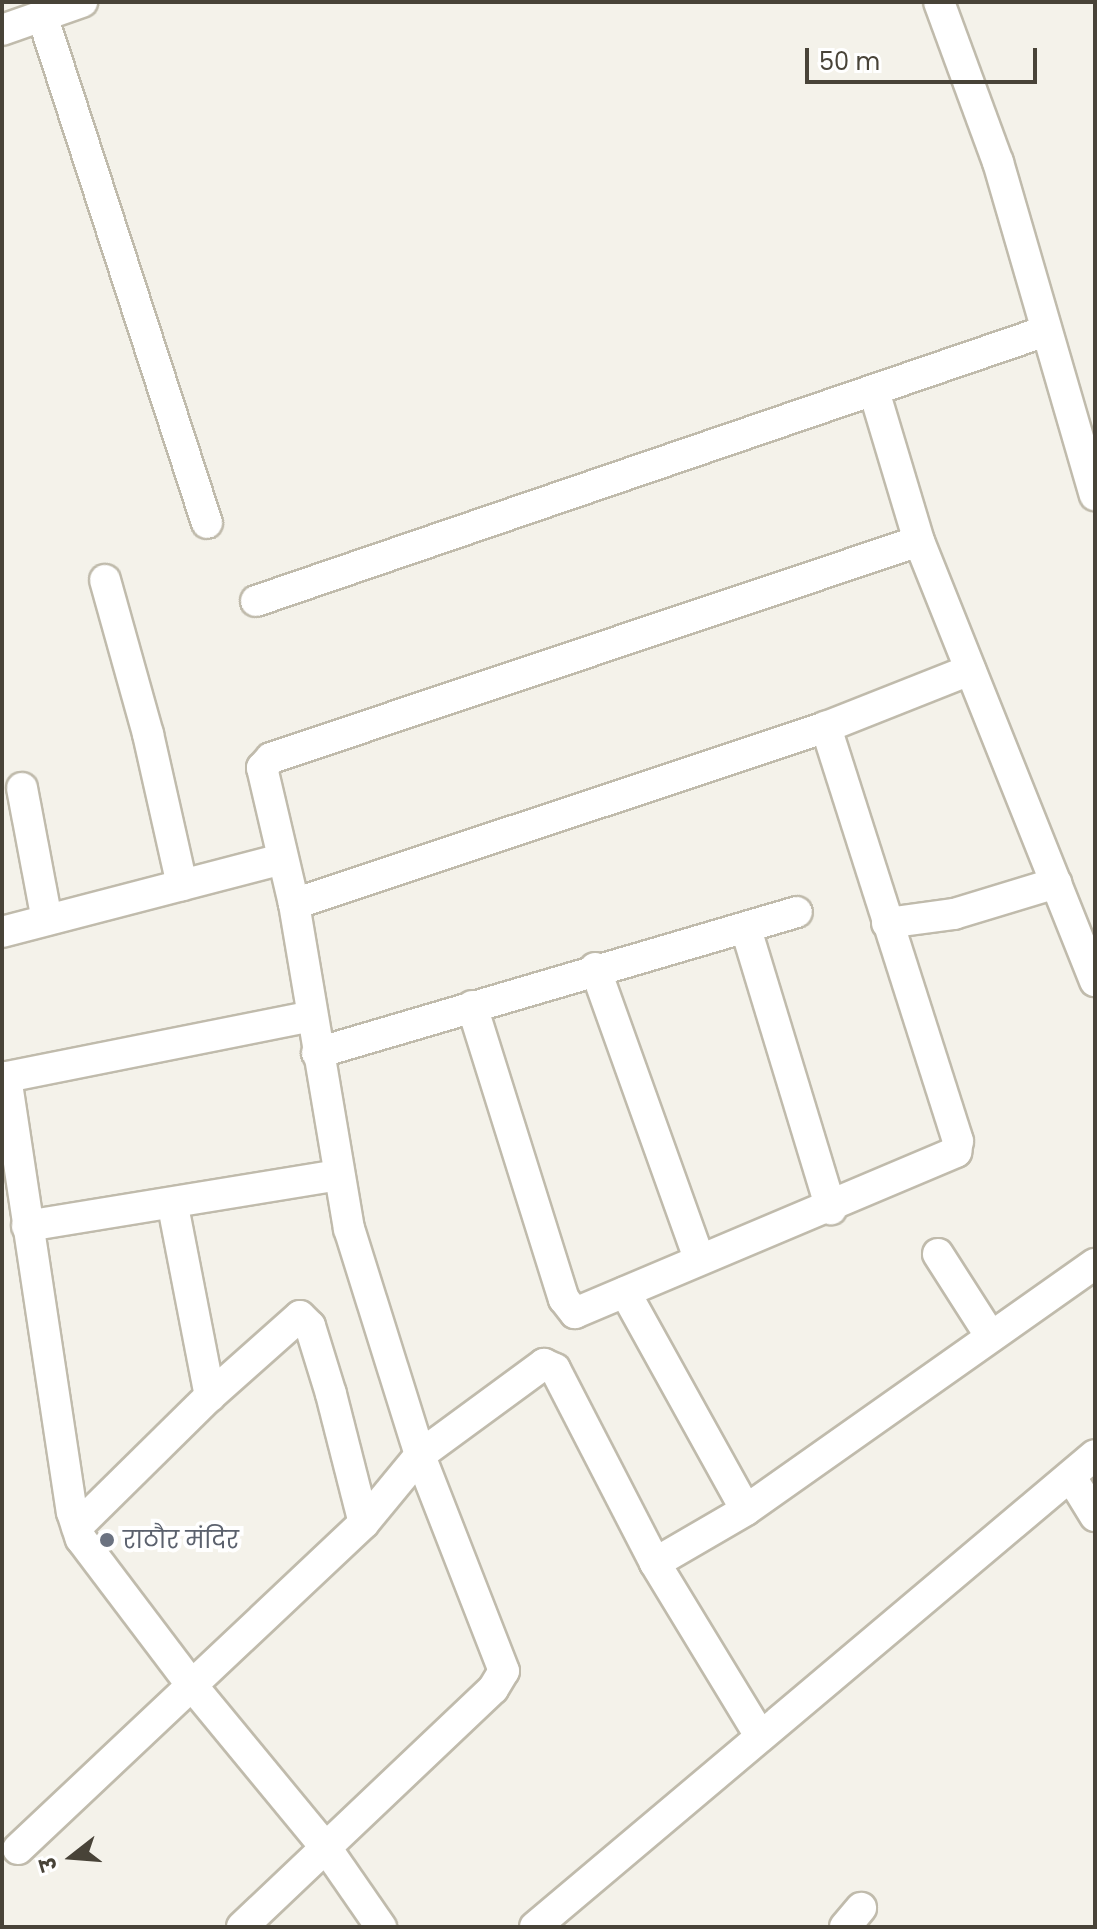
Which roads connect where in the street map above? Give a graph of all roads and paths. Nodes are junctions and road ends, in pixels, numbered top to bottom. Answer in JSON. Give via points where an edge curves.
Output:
{"nodes":[{"id":1,"x":82,"y":2,"type":"edge"},
{"id":2,"x":939,"y":2,"type":"edge"},
{"id":3,"x":42,"y":15,"type":"junction"},
{"id":4,"x":2,"y":30,"type":"edge"},
{"id":5,"x":1046,"y":331,"type":"junction"},
{"id":6,"x":874,"y":391,"type":"junction"},
{"id":7,"x":1088,"y":448,"type":"edge"},
{"id":8,"x":1095,"y":495,"type":"edge"},
{"id":9,"x":207,"y":523,"type":"dead end"},
{"id":10,"x":919,"y":541,"type":"junction"},
{"id":11,"x":105,"y":580,"type":"dead end"},
{"id":12,"x":256,"y":601,"type":"dead end"},
{"id":13,"x":970,"y":670,"type":"junction"},
{"id":14,"x":826,"y":727,"type":"junction"},
{"id":15,"x":22,"y":788,"type":"dead end"},
{"id":16,"x":282,"y":859,"type":"junction"},
{"id":17,"x":1056,"y":883,"type":"junction"},
{"id":18,"x":182,"y":885,"type":"junction"},
{"id":19,"x":294,"y":904,"type":"junction"},
{"id":20,"x":797,"y":912,"type":"dead end"},
{"id":21,"x":47,"y":920,"type":"junction"},
{"id":22,"x":887,"y":923,"type":"junction"},
{"id":23,"x":746,"y":929,"type":"junction"},
{"id":24,"x":2,"y":932,"type":"edge"},
{"id":25,"x":595,"y":968,"type":"junction"},
{"id":26,"x":1095,"y":981,"type":"edge"},
{"id":27,"x":472,"y":1006,"type":"junction"},
{"id":28,"x":311,"y":1016,"type":"junction"},
{"id":29,"x":317,"y":1053,"type":"junction"},
{"id":30,"x":4,"y":1078,"type":"edge"},
{"id":31,"x":337,"y":1175,"type":"junction"},
{"id":32,"x":173,"y":1206,"type":"junction"},
{"id":33,"x":831,"y":1209,"type":"junction"},
{"id":34,"x":27,"y":1226,"type":"junction"},
{"id":35,"x":938,"y":1254,"type":"dead end"},
{"id":36,"x":699,"y":1259,"type":"junction"},
{"id":37,"x":1095,"y":1264,"type":"edge"},
{"id":38,"x":625,"y":1292,"type":"junction"},
{"id":39,"x":991,"y":1337,"type":"junction"},
{"id":40,"x":210,"y":1396,"type":"junction"},
{"id":41,"x":420,"y":1455,"type":"junction"},
{"id":42,"x":1095,"y":1455,"type":"edge"},
{"id":43,"x":1071,"y":1477,"type":"junction"},
{"id":44,"x":746,"y":1510,"type":"junction"},
{"id":45,"x":1095,"y":1516,"type":"edge"},
{"id":46,"x":364,"y":1523,"type":"junction"},
{"id":47,"x":77,"y":1527,"type":"junction"},
{"id":48,"x":655,"y":1563,"type":"junction"},
{"id":49,"x":190,"y":1683,"type":"junction"},
{"id":50,"x":760,"y":1736,"type":"junction"},
{"id":51,"x":18,"y":1849,"type":"dead end"},
{"id":52,"x":327,"y":1849,"type":"junction"},
{"id":53,"x":242,"y":1927,"type":"edge"},
{"id":54,"x":381,"y":1927,"type":"edge"},
{"id":55,"x":535,"y":1927,"type":"edge"}],
"edges":[{"from":1,"to":3,"type":"street"},
{"from":2,"to":5,"type":"street","via":[[998,162]]},
{"from":3,"to":4,"type":"street"},
{"from":3,"to":9,"type":"street"},
{"from":5,"to":6,"type":"street"},
{"from":5,"to":7,"type":"street"},
{"from":6,"to":10,"type":"street"},
{"from":6,"to":12,"type":"street"},
{"from":7,"to":8,"type":"street"},
{"from":10,"to":13,"type":"street"},
{"from":10,"to":16,"type":"street","via":[[271,758],[262,777]]},
{"from":11,"to":18,"type":"street"},
{"from":13,"to":14,"type":"street"},
{"from":13,"to":17,"type":"street"},
{"from":14,"to":19,"type":"street"},
{"from":14,"to":22,"type":"street"},
{"from":15,"to":21,"type":"street"},
{"from":16,"to":18,"type":"street"},
{"from":16,"to":19,"type":"street"},
{"from":17,"to":22,"type":"street","via":[[954,914]]},
{"from":17,"to":26,"type":"street"},
{"from":18,"to":21,"type":"street"},
{"from":19,"to":28,"type":"street"},
{"from":20,"to":23,"type":"street"},
{"from":21,"to":24,"type":"street"},
{"from":22,"to":33,"type":"street","via":[[958,1147],[951,1155]]},
{"from":23,"to":25,"type":"street"},
{"from":23,"to":33,"type":"street"},
{"from":25,"to":27,"type":"street"},
{"from":25,"to":36,"type":"street"},
{"from":27,"to":29,"type":"street"},
{"from":27,"to":38,"type":"street","via":[[569,1310],[582,1312]]},
{"from":28,"to":29,"type":"street"},
{"from":28,"to":30,"type":"street"},
{"from":29,"to":31,"type":"street"},
{"from":30,"to":34,"type":"street"},
{"from":31,"to":32,"type":"street"},
{"from":31,"to":41,"type":"street"},
{"from":32,"to":34,"type":"street"},
{"from":32,"to":40,"type":"street"},
{"from":33,"to":36,"type":"street"},
{"from":34,"to":47,"type":"street"},
{"from":35,"to":39,"type":"street"},
{"from":36,"to":38,"type":"street"},
{"from":37,"to":39,"type":"street"},
{"from":38,"to":44,"type":"street"},
{"from":39,"to":44,"type":"street"},
{"from":40,"to":46,"type":"street","via":[[293,1321],[306,1318]]},
{"from":40,"to":47,"type":"street"},
{"from":41,"to":46,"type":"street"},
{"from":41,"to":48,"type":"street","via":[[536,1366],[550,1364]]},
{"from":41,"to":52,"type":"street","via":[[504,1671],[493,1689]]},
{"from":42,"to":43,"type":"street"},
{"from":43,"to":45,"type":"street"},
{"from":43,"to":50,"type":"street"},
{"from":44,"to":48,"type":"street"},
{"from":46,"to":49,"type":"street"},
{"from":47,"to":49,"type":"street"},
{"from":48,"to":50,"type":"street"},
{"from":49,"to":51,"type":"street"},
{"from":49,"to":52,"type":"street"},
{"from":50,"to":55,"type":"street"},
{"from":52,"to":53,"type":"street"},
{"from":52,"to":54,"type":"street"}]}
